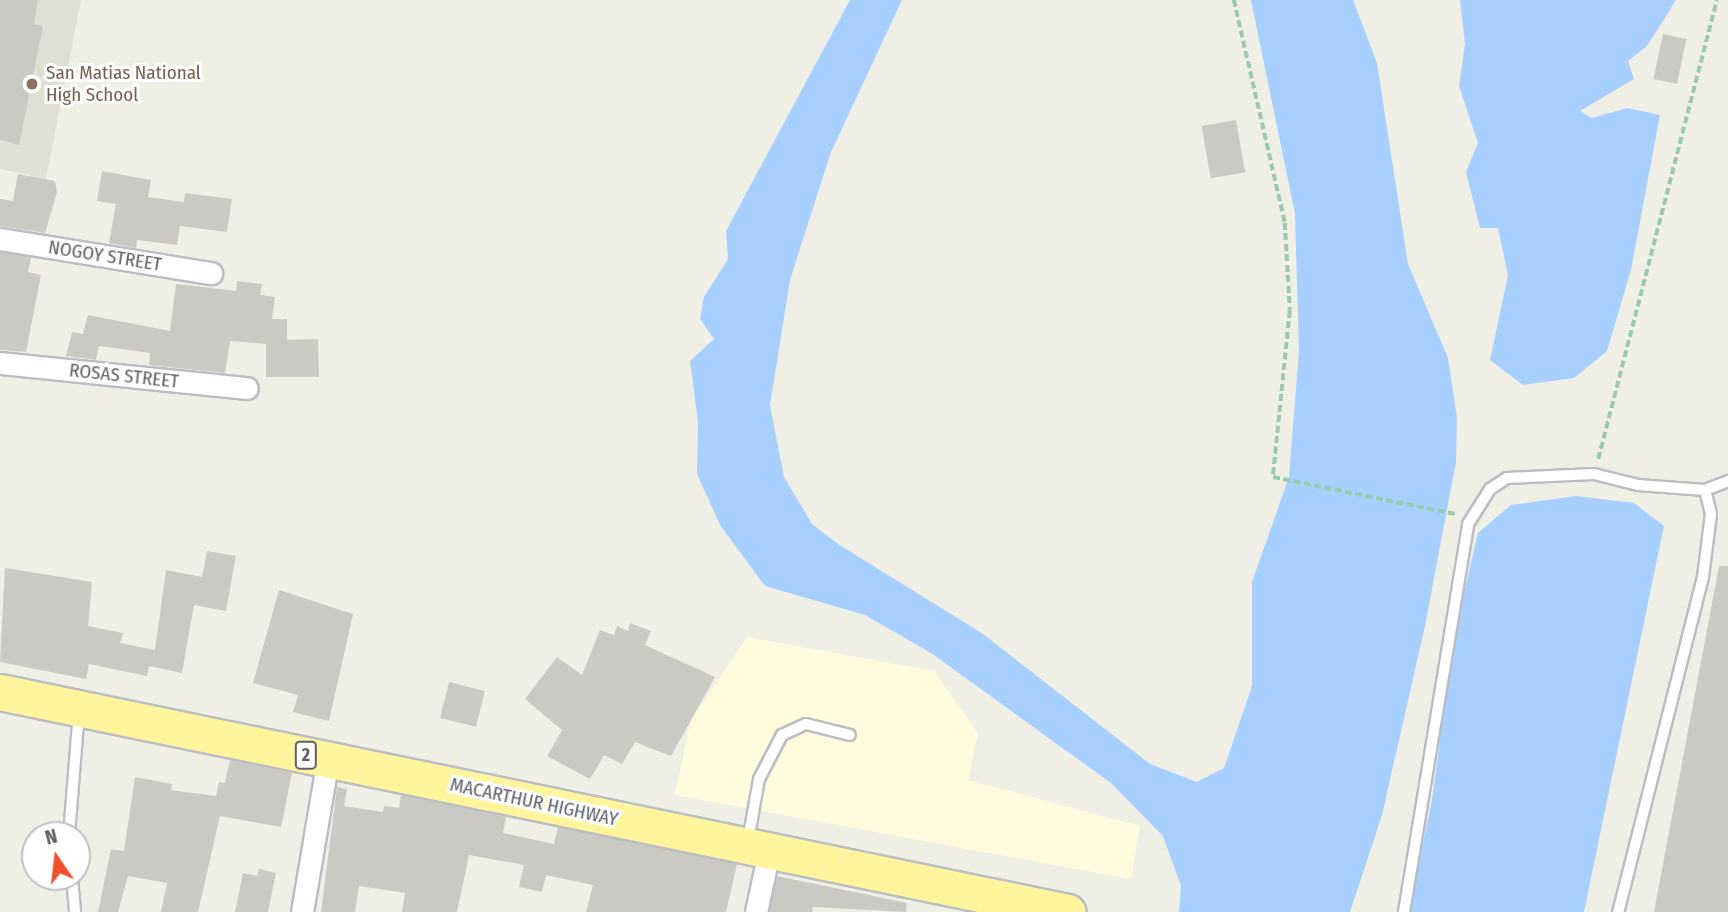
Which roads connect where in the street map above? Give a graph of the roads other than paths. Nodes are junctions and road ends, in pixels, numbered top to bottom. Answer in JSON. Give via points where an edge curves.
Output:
{"nodes":[{"id":1,"x":0,"y":240,"type":"edge"},
{"id":2,"x":211,"y":273,"type":"dead end"},
{"id":3,"x":0,"y":363,"type":"edge"},
{"id":4,"x":247,"y":388,"type":"dead end"},
{"id":5,"x":1728,"y":481,"type":"edge"},
{"id":6,"x":1704,"y":490,"type":"junction"},
{"id":7,"x":0,"y":692,"type":"edge"},
{"id":8,"x":79,"y":708,"type":"junction"},
{"id":9,"x":850,"y":734,"type":"dead end"},
{"id":10,"x":328,"y":759,"type":"junction"},
{"id":11,"x":70,"y":821,"type":"edge"},
{"id":12,"x":758,"y":849,"type":"junction"},
{"id":13,"x":73,"y":891,"type":"edge"},
{"id":14,"x":75,"y":912,"type":"edge"},
{"id":15,"x":302,"y":912,"type":"edge"},
{"id":16,"x":756,"y":912,"type":"edge"},
{"id":17,"x":1068,"y":912,"type":"edge"},
{"id":18,"x":1404,"y":912,"type":"edge"},
{"id":19,"x":1618,"y":912,"type":"edge"}],
"edges":[{"from":1,"to":2,"type":"street","name":"NOGOY STREET"},
{"from":3,"to":4,"type":"street","name":"ROSAS STREET"},
{"from":5,"to":6,"type":"lane"},
{"from":6,"to":18,"type":"lane","via":[[1638,485],[1594,474],[1507,478],[1490,489],[1468,524]]},
{"from":6,"to":19,"type":"lane","via":[[1711,531],[1703,577]]},
{"from":7,"to":8,"type":"highway","name":"MACARTHUR HIGHWAY","number":"2"},
{"from":8,"to":10,"type":"highway","name":"MACARTHUR HIGHWAY","number":"2"},
{"from":8,"to":11,"type":"lane"},
{"from":9,"to":12,"type":"lane","via":[[806,724],[782,735],[759,779]]},
{"from":10,"to":12,"type":"highway","name":"MACARTHUR HIGHWAY","number":"2"},
{"from":10,"to":15,"type":"street"},
{"from":12,"to":16,"type":"street"},
{"from":12,"to":17,"type":"highway","name":"MACARTHUR HIGHWAY","number":"2"},
{"from":13,"to":14,"type":"lane"}]}
